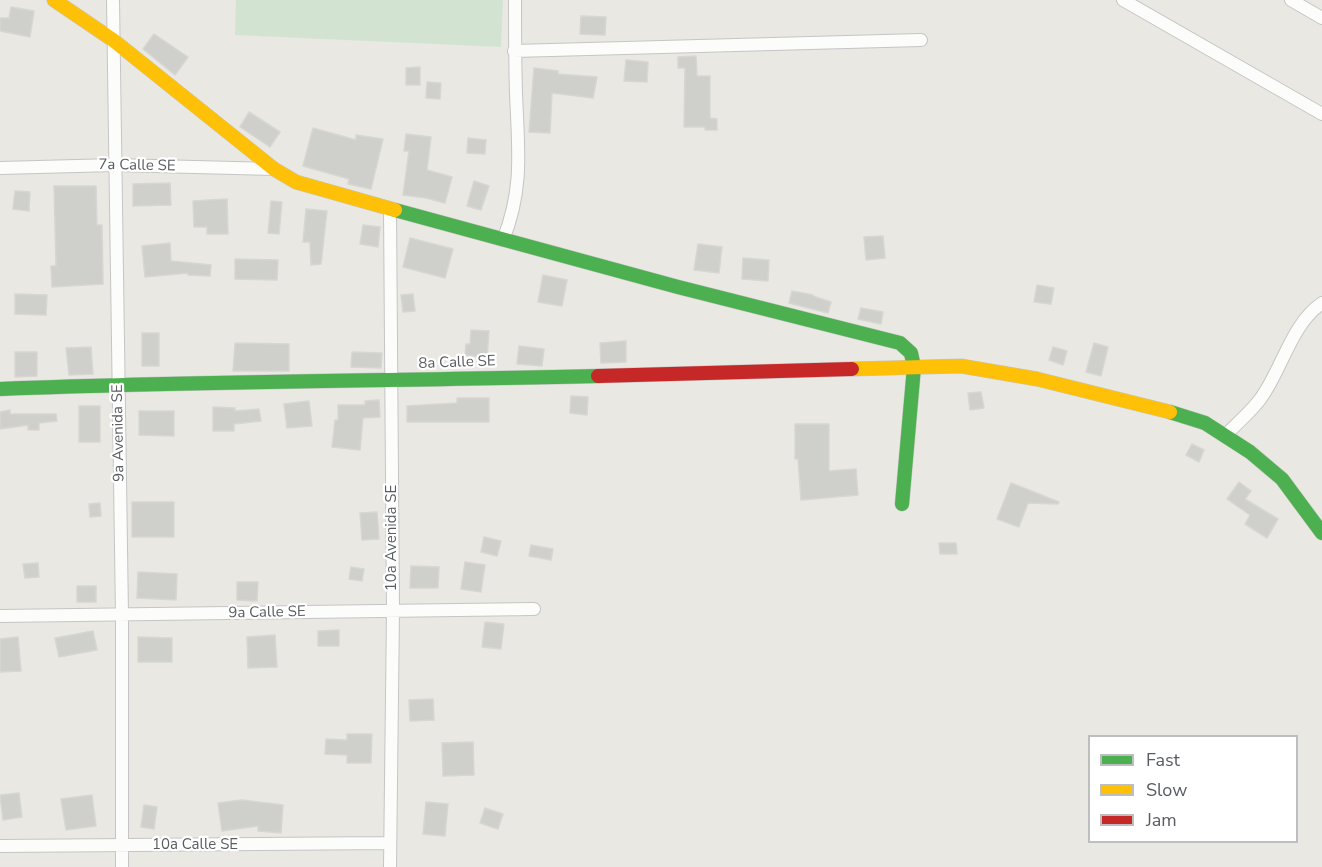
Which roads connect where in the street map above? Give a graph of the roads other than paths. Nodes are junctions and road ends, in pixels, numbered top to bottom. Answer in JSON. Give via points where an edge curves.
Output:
{"nodes":[{"id":1,"x":54,"y":0,"type":"edge"},
{"id":2,"x":113,"y":0,"type":"edge"},
{"id":3,"x":515,"y":0,"type":"edge"},
{"id":4,"x":1123,"y":0,"type":"edge"},
{"id":5,"x":1291,"y":0,"type":"edge"},
{"id":6,"x":1322,"y":18,"type":"edge"},
{"id":7,"x":113,"y":40,"type":"junction"},
{"id":8,"x":921,"y":40,"type":"dead end"},
{"id":9,"x":514,"y":51,"type":"junction"},
{"id":10,"x":1322,"y":114,"type":"edge"},
{"id":11,"x":115,"y":165,"type":"junction"},
{"id":12,"x":0,"y":168,"type":"edge"},
{"id":13,"x":274,"y":169,"type":"junction"},
{"id":14,"x":390,"y":209,"type":"junction"},
{"id":15,"x":503,"y":240,"type":"junction"},
{"id":16,"x":1322,"y":303,"type":"edge"},
{"id":17,"x":914,"y":367,"type":"junction"},
{"id":18,"x":391,"y":381,"type":"junction"},
{"id":19,"x":118,"y":384,"type":"junction"},
{"id":20,"x":0,"y":389,"type":"edge"},
{"id":21,"x":1225,"y":435,"type":"junction"},
{"id":22,"x":902,"y":504,"type":"dead end"},
{"id":23,"x":1322,"y":533,"type":"edge"},
{"id":24,"x":534,"y":609,"type":"dead end"},
{"id":25,"x":393,"y":611,"type":"junction"},
{"id":26,"x":122,"y":615,"type":"junction"},
{"id":27,"x":0,"y":616,"type":"edge"},
{"id":28,"x":390,"y":843,"type":"junction"},
{"id":29,"x":122,"y":845,"type":"junction"},
{"id":30,"x":0,"y":846,"type":"edge"},
{"id":31,"x":122,"y":867,"type":"edge"},
{"id":32,"x":390,"y":867,"type":"edge"}],
"edges":[{"from":1,"to":7,"type":"street"},
{"from":2,"to":7,"type":"street","name":"9a Avenida SE"},
{"from":3,"to":9,"type":"street"},
{"from":4,"to":10,"type":"street"},
{"from":5,"to":6,"type":"street"},
{"from":7,"to":11,"type":"street","name":"9a Avenida SE"},
{"from":7,"to":13,"type":"street"},
{"from":8,"to":9,"type":"street"},
{"from":9,"to":15,"type":"street","via":[[518,189]]},
{"from":11,"to":12,"type":"street","name":"7a Calle SE"},
{"from":11,"to":13,"type":"street","name":"7a Calle SE"},
{"from":11,"to":19,"type":"street","name":"9a Avenida SE"},
{"from":13,"to":14,"type":"street","via":[[296,182]]},
{"from":14,"to":15,"type":"street"},
{"from":14,"to":18,"type":"street","name":"10a Avenida SE"},
{"from":15,"to":17,"type":"street","via":[[890,339],[908,348]]},
{"from":16,"to":21,"type":"street","via":[[1295,335],[1261,398]]},
{"from":17,"to":18,"type":"street","name":"8a Calle SE"},
{"from":17,"to":21,"type":"street","name":"8a Calle SE","via":[[961,366],[1037,379],[1151,406],[1205,423]]},
{"from":17,"to":22,"type":"street"},
{"from":18,"to":19,"type":"street","name":"8a Calle SE"},
{"from":18,"to":25,"type":"street","name":"10a Avenida SE"},
{"from":19,"to":20,"type":"street","name":"8a Calle SE"},
{"from":19,"to":26,"type":"street","name":"9a Avenida SE"},
{"from":21,"to":23,"type":"street","name":"8a Calle SE","via":[[1282,479]]},
{"from":24,"to":25,"type":"street","name":"9a Calle SE"},
{"from":25,"to":26,"type":"street","name":"9a Calle SE"},
{"from":25,"to":28,"type":"street","name":"10a Avenida SE"},
{"from":26,"to":27,"type":"street","name":"9a Calle SE"},
{"from":26,"to":29,"type":"street","name":"9a Avenida SE"},
{"from":28,"to":29,"type":"street","name":"10a Calle SE"},
{"from":28,"to":32,"type":"street","name":"10a Avenida SE"},
{"from":29,"to":30,"type":"street","name":"10a Calle SE"},
{"from":29,"to":31,"type":"street","name":"9a Avenida SE"}]}
